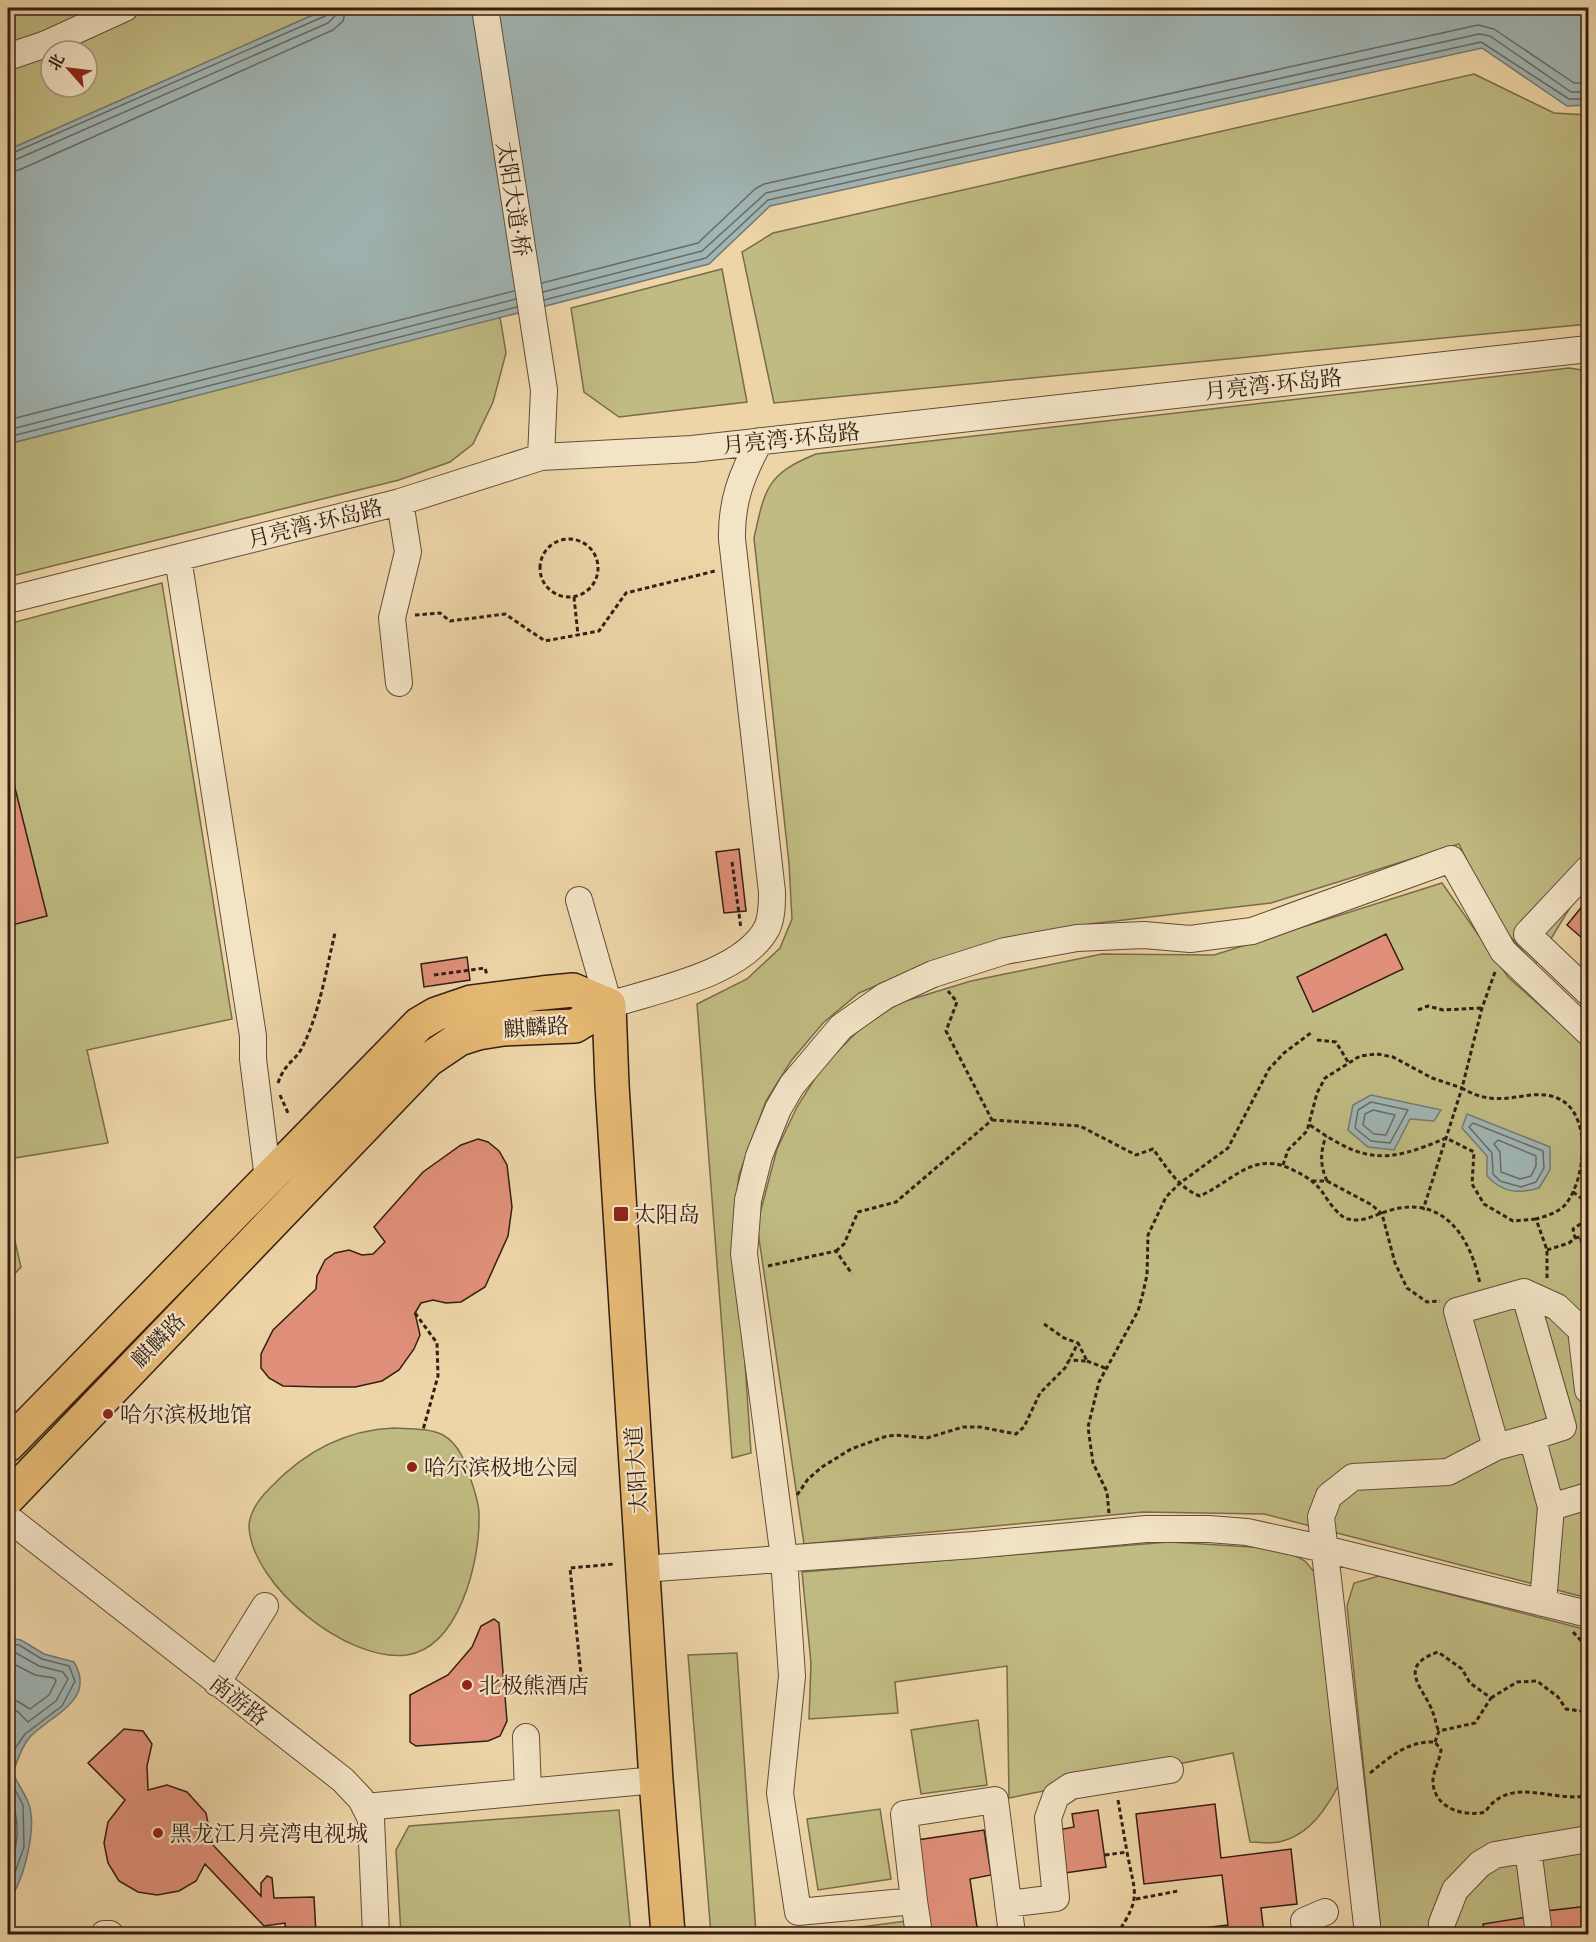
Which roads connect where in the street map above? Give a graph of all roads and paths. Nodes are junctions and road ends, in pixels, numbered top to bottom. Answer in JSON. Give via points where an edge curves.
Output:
{"nodes":[{"id":1,"x":125,"y":8,"type":"edge"},
{"id":2,"x":485,"y":8,"type":"edge"},
{"id":3,"x":8,"y":57,"type":"edge"},
{"id":4,"x":1588,"y":349,"type":"edge"},
{"id":5,"x":760,"y":441,"type":"junction"},
{"id":6,"x":541,"y":457,"type":"junction"},
{"id":7,"x":400,"y":502,"type":"junction"},
{"id":8,"x":178,"y":558,"type":"junction"},
{"id":9,"x":734,"y":566,"type":"junction"},
{"id":10,"x":574,"y":597,"type":"junction"},
{"id":11,"x":8,"y":600,"type":"edge"},
{"id":12,"x":392,"y":618,"type":"junction"},
{"id":13,"x":578,"y":635,"type":"junction"},
{"id":14,"x":399,"y":683,"type":"dead end"},
{"id":15,"x":732,"y":862,"type":"dead end"},
{"id":16,"x":1588,"y":869,"type":"edge"},
{"id":17,"x":579,"y":900,"type":"dead end"},
{"id":18,"x":335,"y":933,"type":"dead end"},
{"id":19,"x":1503,"y":951,"type":"junction"},
{"id":20,"x":744,"y":954,"type":"junction"},
{"id":21,"x":933,"y":974,"type":"junction"},
{"id":22,"x":1588,"y":992,"type":"edge"},
{"id":23,"x":609,"y":1005,"type":"junction"},
{"id":24,"x":1482,"y":1008,"type":"junction"},
{"id":25,"x":1418,"y":1010,"type":"dead end"},
{"id":26,"x":1312,"y":1032,"type":"dead end"},
{"id":27,"x":1588,"y":1032,"type":"edge"},
{"id":28,"x":1317,"y":1040,"type":"dead end"},
{"id":29,"x":1349,"y":1062,"type":"junction"},
{"id":30,"x":1462,"y":1088,"type":"junction"},
{"id":31,"x":288,"y":1113,"type":"dead end"},
{"id":32,"x":992,"y":1120,"type":"junction"},
{"id":33,"x":1310,"y":1125,"type":"junction"},
{"id":34,"x":1326,"y":1136,"type":"junction"},
{"id":35,"x":1446,"y":1138,"type":"junction"},
{"id":36,"x":1283,"y":1165,"type":"junction"},
{"id":37,"x":268,"y":1179,"type":"junction"},
{"id":38,"x":1312,"y":1181,"type":"junction"},
{"id":39,"x":1327,"y":1181,"type":"junction"},
{"id":40,"x":1180,"y":1183,"type":"junction"},
{"id":41,"x":1573,"y":1192,"type":"junction"},
{"id":42,"x":1588,"y":1203,"type":"edge"},
{"id":43,"x":1423,"y":1210,"type":"junction"},
{"id":44,"x":1382,"y":1214,"type":"junction"},
{"id":45,"x":1536,"y":1219,"type":"junction"},
{"id":46,"x":1588,"y":1219,"type":"edge"},
{"id":47,"x":1588,"y":1235,"type":"edge"},
{"id":48,"x":1575,"y":1238,"type":"junction"},
{"id":49,"x":1547,"y":1250,"type":"junction"},
{"id":50,"x":836,"y":1251,"type":"junction"},
{"id":51,"x":745,"y":1271,"type":"junction"},
{"id":52,"x":852,"y":1275,"type":"dead end"},
{"id":53,"x":1535,"y":1297,"type":"junction"},
{"id":54,"x":1449,"y":1299,"type":"dead end"},
{"id":55,"x":1484,"y":1303,"type":"junction"},
{"id":56,"x":415,"y":1313,"type":"dead end"},
{"id":57,"x":1044,"y":1324,"type":"dead end"},
{"id":58,"x":1078,"y":1343,"type":"junction"},
{"id":59,"x":1069,"y":1360,"type":"junction"},
{"id":60,"x":1088,"y":1361,"type":"junction"},
{"id":61,"x":1106,"y":1368,"type":"junction"},
{"id":62,"x":1588,"y":1391,"type":"edge"},
{"id":63,"x":1563,"y":1427,"type":"junction"},
{"id":64,"x":423,"y":1430,"type":"dead end"},
{"id":65,"x":1532,"y":1437,"type":"junction"},
{"id":66,"x":8,"y":1445,"type":"edge"},
{"id":67,"x":1496,"y":1447,"type":"junction"},
{"id":68,"x":1588,"y":1496,"type":"edge"},
{"id":69,"x":8,"y":1498,"type":"edge"},
{"id":70,"x":776,"y":1504,"type":"junction"},
{"id":71,"x":1551,"y":1507,"type":"junction"},
{"id":72,"x":8,"y":1518,"type":"edge"},
{"id":73,"x":1108,"y":1533,"type":"junction"},
{"id":74,"x":1325,"y":1550,"type":"junction"},
{"id":75,"x":784,"y":1558,"type":"junction"},
{"id":76,"x":628,"y":1566,"type":"junction"},
{"id":77,"x":1543,"y":1603,"type":"junction"},
{"id":78,"x":265,"y":1606,"type":"dead end"},
{"id":79,"x":1588,"y":1614,"type":"edge"},
{"id":80,"x":1588,"y":1668,"type":"edge"},
{"id":81,"x":217,"y":1683,"type":"junction"},
{"id":82,"x":583,"y":1694,"type":"dead end"},
{"id":83,"x":1491,"y":1698,"type":"junction"},
{"id":84,"x":1588,"y":1712,"type":"edge"},
{"id":85,"x":1588,"y":1717,"type":"edge"},
{"id":86,"x":1439,"y":1731,"type":"junction"},
{"id":87,"x":526,"y":1737,"type":"dead end"},
{"id":88,"x":1435,"y":1742,"type":"junction"},
{"id":89,"x":1170,"y":1770,"type":"dead end"},
{"id":90,"x":1114,"y":1779,"type":"junction"},
{"id":91,"x":656,"y":1780,"type":"junction"},
{"id":92,"x":1588,"y":1781,"type":"edge"},
{"id":93,"x":1353,"y":1787,"type":"junction"},
{"id":94,"x":528,"y":1792,"type":"junction"},
{"id":95,"x":1587,"y":1795,"type":"edge"},
{"id":96,"x":364,"y":1806,"type":"junction"},
{"id":97,"x":1586,"y":1839,"type":"edge"},
{"id":98,"x":1528,"y":1849,"type":"junction"},
{"id":99,"x":1127,"y":1852,"type":"junction"},
{"id":100,"x":1105,"y":1855,"type":"dead end"},
{"id":101,"x":1178,"y":1891,"type":"dead end"},
{"id":102,"x":1136,"y":1899,"type":"junction"},
{"id":103,"x":914,"y":1901,"type":"junction"},
{"id":104,"x":1008,"y":1904,"type":"junction"},
{"id":105,"x":1325,"y":1912,"type":"dead end"},
{"id":106,"x":104,"y":1934,"type":"edge"},
{"id":107,"x":110,"y":1935,"type":"edge"},
{"id":108,"x":376,"y":1935,"type":"edge"},
{"id":109,"x":669,"y":1935,"type":"edge"},
{"id":110,"x":919,"y":1935,"type":"edge"},
{"id":111,"x":1012,"y":1935,"type":"edge"},
{"id":112,"x":1117,"y":1935,"type":"edge"},
{"id":113,"x":1306,"y":1935,"type":"edge"},
{"id":114,"x":1368,"y":1935,"type":"edge"},
{"id":115,"x":1442,"y":1935,"type":"edge"},
{"id":116,"x":1539,"y":1935,"type":"edge"}],
"edges":[{"from":1,"to":3,"type":"street"},
{"from":2,"to":6,"type":"street","name":"太阳大道·桥","via":[[544,390]]},
{"from":4,"to":5,"type":"street","name":"月亮湾·环岛路"},
{"from":5,"to":6,"type":"street","name":"月亮湾·环岛路","via":[[692,449]]},
{"from":5,"to":9,"type":"street","via":[[747,464],[734,503]]},
{"from":6,"to":7,"type":"street","name":"月亮湾·环岛路"},
{"from":7,"to":8,"type":"street","name":"月亮湾·环岛路"},
{"from":7,"to":12,"type":"street","via":[[408,552]]},
{"from":8,"to":11,"type":"street","name":"月亮湾·环岛路"},
{"from":8,"to":37,"type":"street","via":[[253,1036]]},
{"from":9,"to":13,"type":"path","via":[[626,593],[599,631]]},
{"from":9,"to":20,"type":"street","via":[[772,892],[768,927]]},
{"from":10,"to":10,"type":"path","via":[[547,589],[539,570],[544,552],[560,540],[579,540],[594,552],[597,561],[596,580],[583,594]]},
{"from":10,"to":13,"type":"path"},
{"from":12,"to":13,"type":"path","via":[[440,613],[450,621],[505,614],[545,641]]},
{"from":12,"to":14,"type":"street"},
{"from":15,"to":20,"type":"path"},
{"from":16,"to":22,"type":"street","via":[[1527,934]]},
{"from":17,"to":23,"type":"street"},
{"from":18,"to":31,"type":"path","via":[[312,1025],[302,1048],[283,1068],[277,1086]]},
{"from":19,"to":21,"type":"street","via":[[1451,859],[1252,931],[1190,939],[1144,935],[1077,938],[1005,951]]},
{"from":19,"to":24,"type":"path"},
{"from":19,"to":27,"type":"street"},
{"from":20,"to":23,"type":"street","via":[[692,978]]},
{"from":21,"to":32,"type":"path","via":[[957,1002],[946,1031]]},
{"from":21,"to":51,"type":"street","via":[[885,996],[849,1022],[792,1085],[768,1132],[753,1177],[745,1225]]},
{"from":23,"to":37,"type":"main road","name":"麒麟路","via":[[573,990],[471,1002],[436,1014],[419,1024]]},
{"from":23,"to":69,"type":"main road","name":"麒麟路","via":[[575,1026],[478,1033],[459,1039],[428,1060]]},
{"from":23,"to":76,"type":"main road","name":"太阳大道"},
{"from":24,"to":25,"type":"path","via":[[1443,1010],[1428,1005]]},
{"from":24,"to":30,"type":"path"},
{"from":26,"to":40,"type":"path","via":[[1269,1069],[1228,1148]]},
{"from":28,"to":29,"type":"path","via":[[1336,1041]]},
{"from":29,"to":30,"type":"path","via":[[1377,1054],[1393,1057],[1432,1078]]},
{"from":29,"to":33,"type":"path","via":[[1325,1078]]},
{"from":30,"to":35,"type":"path"},
{"from":30,"to":41,"type":"path","via":[[1487,1098],[1540,1095],[1557,1098],[1567,1105],[1577,1115],[1583,1162]]},
{"from":32,"to":40,"type":"path","via":[[1080,1126],[1136,1155],[1153,1149]]},
{"from":32,"to":50,"type":"path","via":[[896,1202],[858,1212],[844,1244]]},
{"from":33,"to":34,"type":"path"},
{"from":33,"to":36,"type":"path","via":[[1288,1150]]},
{"from":34,"to":35,"type":"path","via":[[1371,1158],[1410,1154]]},
{"from":34,"to":39,"type":"path","via":[[1320,1152],[1321,1169]]},
{"from":35,"to":43,"type":"path"},
{"from":35,"to":45,"type":"path","via":[[1473,1152],[1472,1184],[1484,1204],[1513,1221]]},
{"from":36,"to":38,"type":"path"},
{"from":36,"to":40,"type":"path","via":[[1266,1162],[1248,1166],[1200,1196]]},
{"from":37,"to":66,"type":"main road","name":"麒麟路"},
{"from":38,"to":39,"type":"path"},
{"from":38,"to":44,"type":"path","via":[[1344,1218],[1358,1222]]},
{"from":39,"to":44,"type":"path"},
{"from":40,"to":61,"type":"path","via":[[1166,1197],[1148,1235],[1147,1275],[1138,1311]]},
{"from":41,"to":42,"type":"path"},
{"from":41,"to":45,"type":"path","via":[[1563,1206]]},
{"from":43,"to":44,"type":"path","via":[[1408,1207]]},
{"from":43,"to":55,"type":"path","via":[[1441,1216],[1467,1240],[1475,1258]]},
{"from":44,"to":54,"type":"path","via":[[1395,1263],[1407,1288],[1427,1302]]},
{"from":45,"to":49,"type":"path"},
{"from":46,"to":48,"type":"path","via":[[1573,1229]]},
{"from":47,"to":48,"type":"path"},
{"from":48,"to":49,"type":"path"},
{"from":49,"to":53,"type":"path"},
{"from":50,"to":51,"type":"path"},
{"from":50,"to":52,"type":"path"},
{"from":51,"to":70,"type":"street"},
{"from":53,"to":55,"type":"street"},
{"from":53,"to":62,"type":"street","via":[[1557,1307],[1581,1330]]},
{"from":53,"to":63,"type":"street"},
{"from":55,"to":67,"type":"street","via":[[1457,1311]]},
{"from":56,"to":64,"type":"path","via":[[437,1343],[438,1376]]},
{"from":57,"to":58,"type":"path"},
{"from":58,"to":59,"type":"path"},
{"from":58,"to":60,"type":"path"},
{"from":59,"to":60,"type":"path"},
{"from":59,"to":70,"type":"path","via":[[1040,1393],[1024,1427],[1016,1434],[963,1427],[927,1438],[884,1437],[851,1449],[822,1467],[798,1493]]},
{"from":60,"to":61,"type":"path"},
{"from":61,"to":73,"type":"path","via":[[1088,1427],[1093,1463],[1110,1507]]},
{"from":62,"to":63,"type":"street"},
{"from":63,"to":65,"type":"street"},
{"from":65,"to":67,"type":"street"},
{"from":65,"to":71,"type":"street"},
{"from":67,"to":74,"type":"street","via":[[1448,1472],[1353,1477],[1329,1496],[1321,1517]]},
{"from":68,"to":71,"type":"street"},
{"from":70,"to":75,"type":"street"},
{"from":71,"to":77,"type":"street"},
{"from":72,"to":81,"type":"street","name":"南游路"},
{"from":73,"to":74,"type":"street","via":[[1209,1529],[1247,1532]]},
{"from":73,"to":75,"type":"street"},
{"from":74,"to":77,"type":"street"},
{"from":74,"to":93,"type":"street"},
{"from":75,"to":76,"type":"street"},
{"from":75,"to":103,"type":"street","via":[[792,1676],[780,1793],[798,1912]]},
{"from":76,"to":82,"type":"path","via":[[570,1568]]},
{"from":76,"to":91,"type":"main road","name":"太阳大道"},
{"from":77,"to":79,"type":"street"},
{"from":78,"to":81,"type":"street"},
{"from":80,"to":84,"type":"path"},
{"from":81,"to":96,"type":"street","name":"南游路","via":[[343,1780]]},
{"from":83,"to":84,"type":"path","via":[[1517,1682],[1537,1681],[1558,1697],[1566,1709]]},
{"from":83,"to":86,"type":"path","via":[[1475,1723]]},
{"from":83,"to":86,"type":"path","via":[[1470,1683],[1452,1660],[1438,1652],[1427,1656],[1418,1665],[1416,1677]]},
{"from":84,"to":85,"type":"path"},
{"from":86,"to":88,"type":"path"},
{"from":87,"to":94,"type":"street"},
{"from":88,"to":93,"type":"path","via":[[1404,1748]]},
{"from":88,"to":95,"type":"path","via":[[1442,1750],[1433,1782],[1438,1796],[1447,1807],[1461,1812],[1485,1812],[1492,1802],[1525,1790],[1547,1796]]},
{"from":89,"to":90,"type":"street"},
{"from":90,"to":99,"type":"path"},
{"from":90,"to":104,"type":"street","via":[[1071,1786],[1056,1796],[1048,1818],[1056,1898]]},
{"from":91,"to":94,"type":"street"},
{"from":91,"to":109,"type":"main road","name":"太阳大道"},
{"from":92,"to":95,"type":"path"},
{"from":93,"to":114,"type":"street"},
{"from":94,"to":96,"type":"street"},
{"from":95,"to":97,"type":"path","via":[[1583,1815]]},
{"from":96,"to":108,"type":"street","name":"南游路","via":[[371,1819]]},
{"from":97,"to":98,"type":"street"},
{"from":98,"to":115,"type":"street","via":[[1495,1855],[1469,1874],[1455,1890],[1442,1923]]},
{"from":98,"to":116,"type":"street"},
{"from":99,"to":100,"type":"path"},
{"from":99,"to":102,"type":"path"},
{"from":101,"to":102,"type":"path"},
{"from":102,"to":112,"type":"path"},
{"from":103,"to":104,"type":"street","via":[[904,1814],[995,1800]]},
{"from":103,"to":110,"type":"street"},
{"from":104,"to":111,"type":"street"},
{"from":105,"to":113,"type":"street","via":[[1304,1921]]},
{"from":106,"to":107,"type":"street"}]}
